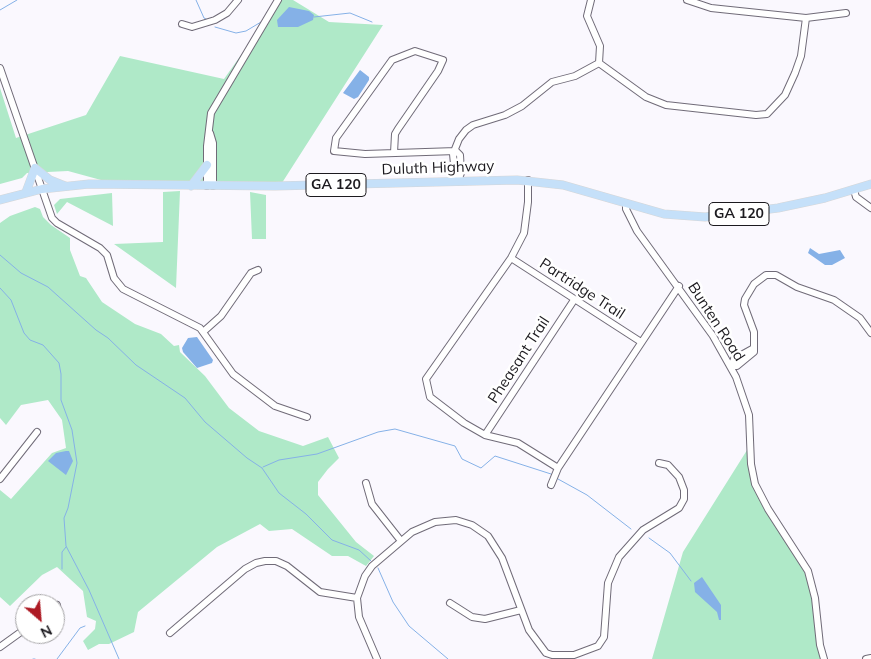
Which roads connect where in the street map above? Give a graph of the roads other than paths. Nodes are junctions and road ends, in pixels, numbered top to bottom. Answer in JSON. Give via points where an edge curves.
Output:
{"nodes":[{"id":1,"x":238,"y":0,"type":"edge"},
{"id":2,"x":278,"y":0,"type":"edge"},
{"id":3,"x":591,"y":0,"type":"edge"},
{"id":4,"x":687,"y":0,"type":"edge"},
{"id":5,"x":846,"y":13,"type":"dead end"},
{"id":6,"x":806,"y":18,"type":"junction"},
{"id":7,"x":182,"y":24,"type":"dead end"},
{"id":8,"x":598,"y":63,"type":"junction"},
{"id":9,"x":0,"y":68,"type":"edge"},
{"id":10,"x":209,"y":132,"type":"junction"},
{"id":11,"x":456,"y":151,"type":"junction"},
{"id":12,"x":394,"y":153,"type":"junction"},
{"id":13,"x":207,"y":166,"type":"junction"},
{"id":14,"x":35,"y":168,"type":"junction"},
{"id":15,"x":528,"y":180,"type":"junction"},
{"id":16,"x":458,"y":181,"type":"junction"},
{"id":17,"x":871,"y":184,"type":"edge"},
{"id":18,"x":65,"y":186,"type":"junction"},
{"id":19,"x":190,"y":186,"type":"junction"},
{"id":20,"x":210,"y":186,"type":"junction"},
{"id":21,"x":42,"y":189,"type":"junction"},
{"id":22,"x":854,"y":190,"type":"junction"},
{"id":23,"x":26,"y":192,"type":"junction"},
{"id":24,"x":0,"y":200,"type":"edge"},
{"id":25,"x":626,"y":204,"type":"junction"},
{"id":26,"x":871,"y":208,"type":"edge"},
{"id":27,"x":510,"y":258,"type":"junction"},
{"id":28,"x":258,"y":270,"type":"dead end"},
{"id":29,"x":679,"y":286,"type":"junction"},
{"id":30,"x":574,"y":300,"type":"junction"},
{"id":31,"x":203,"y":332,"type":"junction"},
{"id":32,"x":871,"y":333,"type":"edge"},
{"id":33,"x":641,"y":342,"type":"junction"},
{"id":34,"x":731,"y":365,"type":"junction"},
{"id":35,"x":307,"y":417,"type":"dead end"},
{"id":36,"x":38,"y":432,"type":"dead end"},
{"id":37,"x":485,"y":435,"type":"junction"},
{"id":38,"x":659,"y":462,"type":"dead end"},
{"id":39,"x":558,"y":468,"type":"junction"},
{"id":40,"x":0,"y":479,"type":"edge"},
{"id":41,"x":366,"y":483,"type":"dead end"},
{"id":42,"x":551,"y":485,"type":"dead end"},
{"id":43,"x":402,"y":541,"type":"junction"},
{"id":44,"x":357,"y":598,"type":"junction"},
{"id":45,"x":450,"y":603,"type":"dead end"},
{"id":46,"x":521,"y":610,"type":"junction"},
{"id":47,"x":170,"y":633,"type":"dead end"},
{"id":48,"x":0,"y":636,"type":"edge"},
{"id":49,"x":15,"y":637,"type":"edge"},
{"id":50,"x":3,"y":646,"type":"edge"},
{"id":51,"x":871,"y":658,"type":"edge"},
{"id":52,"x":377,"y":659,"type":"edge"},
{"id":53,"x":824,"y":659,"type":"edge"},
{"id":54,"x":866,"y":659,"type":"edge"}],
"edges":[{"from":1,"to":7,"type":"street","via":[[227,13],[215,20],[192,27]]},
{"from":2,"to":10,"type":"street","via":[[220,95],[211,113]]},
{"from":3,"to":8,"type":"street","via":[[587,16],[600,46]]},
{"from":4,"to":6,"type":"street","via":[[711,8]]},
{"from":5,"to":6,"type":"street"},
{"from":6,"to":8,"type":"street","via":[[801,56],[795,73],[785,95],[767,114],[666,105],[646,97]]},
{"from":8,"to":11,"type":"street","via":[[575,76],[552,82],[505,115],[472,125],[459,139]]},
{"from":9,"to":14,"type":"street"},
{"from":10,"to":13,"type":"street"},
{"from":10,"to":20,"type":"street","via":[[213,143]]},
{"from":11,"to":12,"type":"street"},
{"from":11,"to":16,"type":"street","via":[[460,155]]},
{"from":12,"to":12,"type":"street","via":[[334,151],[336,138],[392,60],[415,51],[443,60],[395,134]]},
{"from":13,"to":19,"type":"main road"},
{"from":13,"to":20,"type":"street"},
{"from":14,"to":18,"type":"main road","via":[[50,180]]},
{"from":14,"to":21,"type":"street"},
{"from":14,"to":23,"type":"main road"},
{"from":15,"to":16,"type":"main road","name":"Duluth Highway","number":"GA 120"},
{"from":15,"to":25,"type":"main road","name":"Duluth Highway","number":"GA 120","via":[[563,185]]},
{"from":15,"to":27,"type":"street","via":[[524,233]]},
{"from":16,"to":20,"type":"main road","name":"Duluth Highway","number":"GA 120"},
{"from":17,"to":22,"type":"main road","name":"Duluth Highway","number":"GA 120"},
{"from":18,"to":19,"type":"main road","name":"Duluth Highway","number":"GA 120","via":[[112,183]]},
{"from":18,"to":21,"type":"main road","name":"Duluth Highway","number":"GA 120"},
{"from":19,"to":20,"type":"main road","name":"Duluth Highway","number":"GA 120"},
{"from":21,"to":23,"type":"main road","name":"Duluth Highway","number":"GA 120"},
{"from":21,"to":31,"type":"street","via":[[52,218],[100,248],[107,255],[114,278],[123,289]]},
{"from":22,"to":25,"type":"main road","name":"Duluth Highway","number":"GA 120","via":[[778,208],[705,217],[664,214]]},
{"from":22,"to":26,"type":"street","via":[[856,197]]},
{"from":23,"to":24,"type":"main road","name":"Duluth Highway","number":"GA 120"},
{"from":25,"to":29,"type":"street","name":"Bunten Road","via":[[637,231]]},
{"from":27,"to":30,"type":"street","name":"Partridge Trail"},
{"from":27,"to":37,"type":"street","via":[[426,379],[427,390],[436,402]]},
{"from":28,"to":31,"type":"street","via":[[251,274],[221,316]]},
{"from":29,"to":33,"type":"street"},
{"from":29,"to":34,"type":"street","name":"Bunten Road"},
{"from":30,"to":33,"type":"street","name":"Partridge Trail"},
{"from":30,"to":37,"type":"street","name":"Pheasant Trail"},
{"from":31,"to":35,"type":"street","via":[[233,374],[274,406]]},
{"from":32,"to":34,"type":"street","via":[[860,318],[834,300],[797,287],[776,275],[766,276],[754,284],[745,299],[744,305],[754,332],[752,349],[737,366]]},
{"from":33,"to":39,"type":"street"},
{"from":34,"to":53,"type":"street","name":"Bunten Road","via":[[749,415],[755,484],[808,571]]},
{"from":36,"to":40,"type":"street"},
{"from":37,"to":39,"type":"street","via":[[518,443]]},
{"from":38,"to":46,"type":"street","via":[[668,465],[679,477],[684,498],[679,508],[643,530],[619,557],[608,583],[604,637],[598,646],[574,655],[552,655],[529,630]]},
{"from":39,"to":42,"type":"street"},
{"from":41,"to":43,"type":"street","via":[[372,504]]},
{"from":43,"to":44,"type":"street","via":[[372,566]]},
{"from":43,"to":46,"type":"street","via":[[417,529],[434,522],[456,520],[472,525],[488,536],[502,558]]},
{"from":44,"to":47,"type":"street","via":[[320,592],[287,566],[265,561],[245,569]]},
{"from":44,"to":52,"type":"street","via":[[361,626]]},
{"from":45,"to":46,"type":"street","via":[[472,617],[485,619]]},
{"from":48,"to":50,"type":"street"},
{"from":49,"to":50,"type":"street"},
{"from":51,"to":54,"type":"street"}]}
